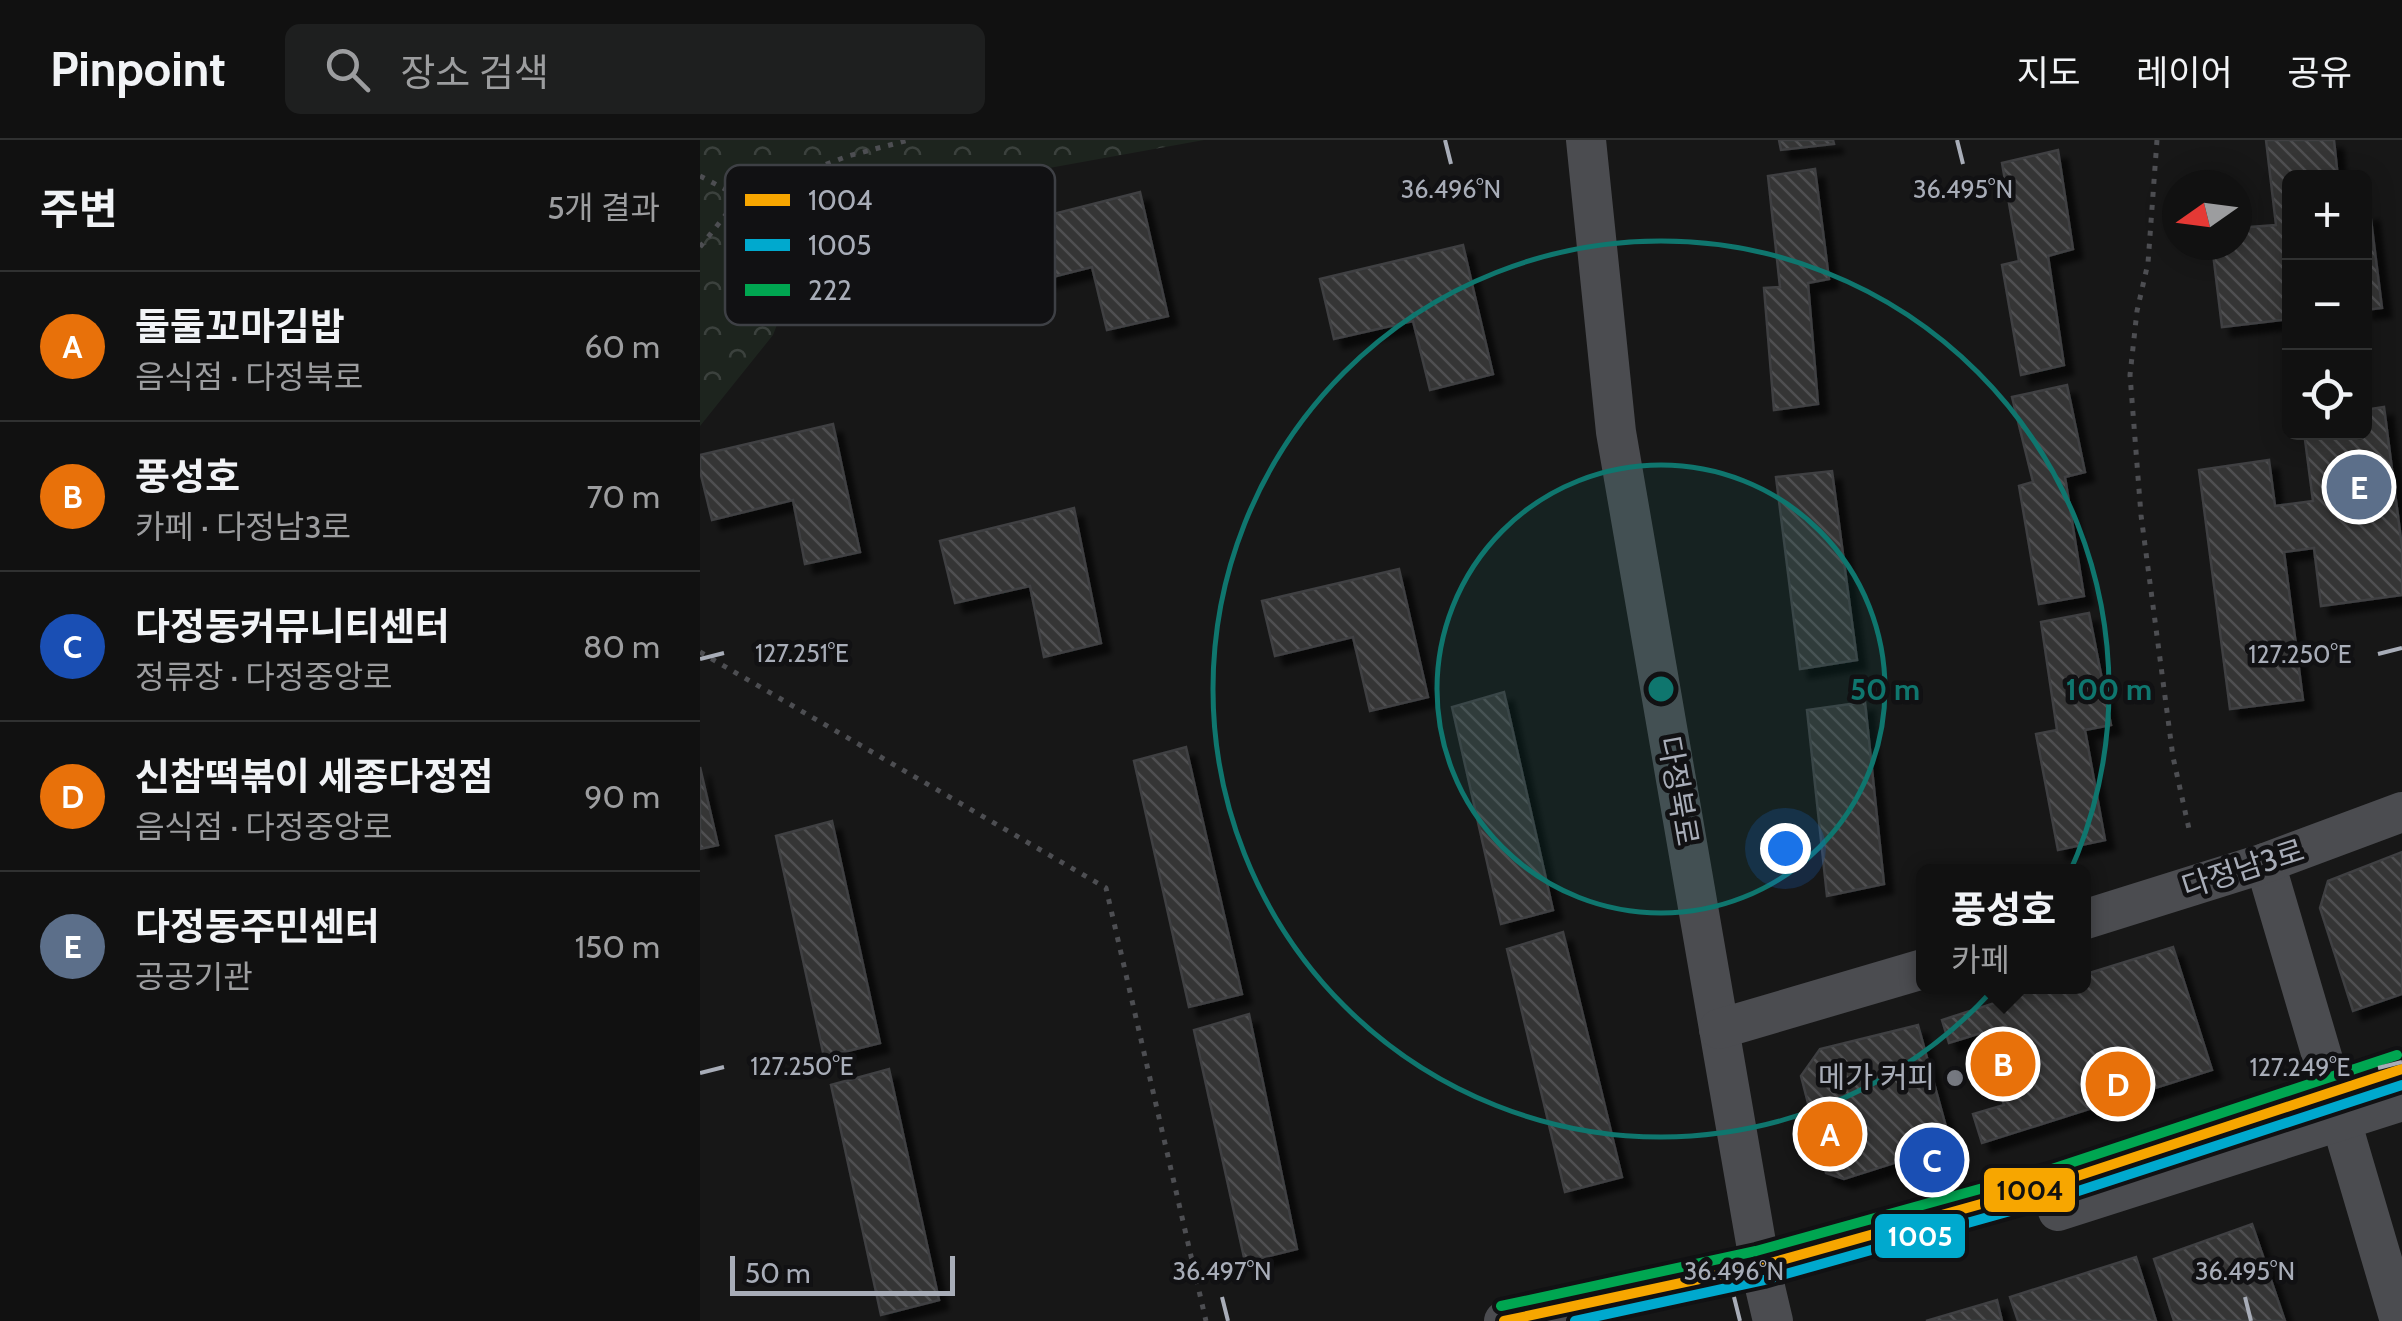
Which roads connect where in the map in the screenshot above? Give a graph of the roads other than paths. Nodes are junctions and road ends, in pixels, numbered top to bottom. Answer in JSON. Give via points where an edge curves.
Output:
{"nodes":[{"id":1,"x":1586,"y":140,"type":"edge"},
{"id":2,"x":2402,"y":812,"type":"edge"},
{"id":3,"x":2265,"y":863,"type":"junction"},
{"id":4,"x":2091,"y":917,"type":"edge"},
{"id":5,"x":1916,"y":971,"type":"edge"},
{"id":6,"x":1719,"y":1029,"type":"junction"},
{"id":7,"x":2402,"y":1069,"type":"edge"},
{"id":8,"x":2402,"y":1101,"type":"edge"},
{"id":9,"x":2335,"y":1108,"type":"junction"},
{"id":10,"x":1767,"y":1293,"type":"edge"},
{"id":11,"x":1504,"y":1321,"type":"edge"},
{"id":12,"x":1628,"y":1321,"type":"edge"},
{"id":13,"x":2400,"y":1321,"type":"edge"}],
"edges":[{"from":1,"to":6,"type":"street","name":"다정북로","via":[[1616,432]]},
{"from":2,"to":3,"type":"street","name":"다정남3로"},
{"from":3,"to":4,"type":"street","name":"다정남3로"},
{"from":3,"to":9,"type":"street"},
{"from":5,"to":6,"type":"street"},
{"from":6,"to":10,"type":"street","name":"다정북로"},
{"from":7,"to":9,"type":"street"},
{"from":8,"to":9,"type":"street"},
{"from":9,"to":10,"type":"street","via":[[2062,1210]]},
{"from":9,"to":13,"type":"street"},
{"from":10,"to":11,"type":"street"},
{"from":10,"to":12,"type":"street"}]}
